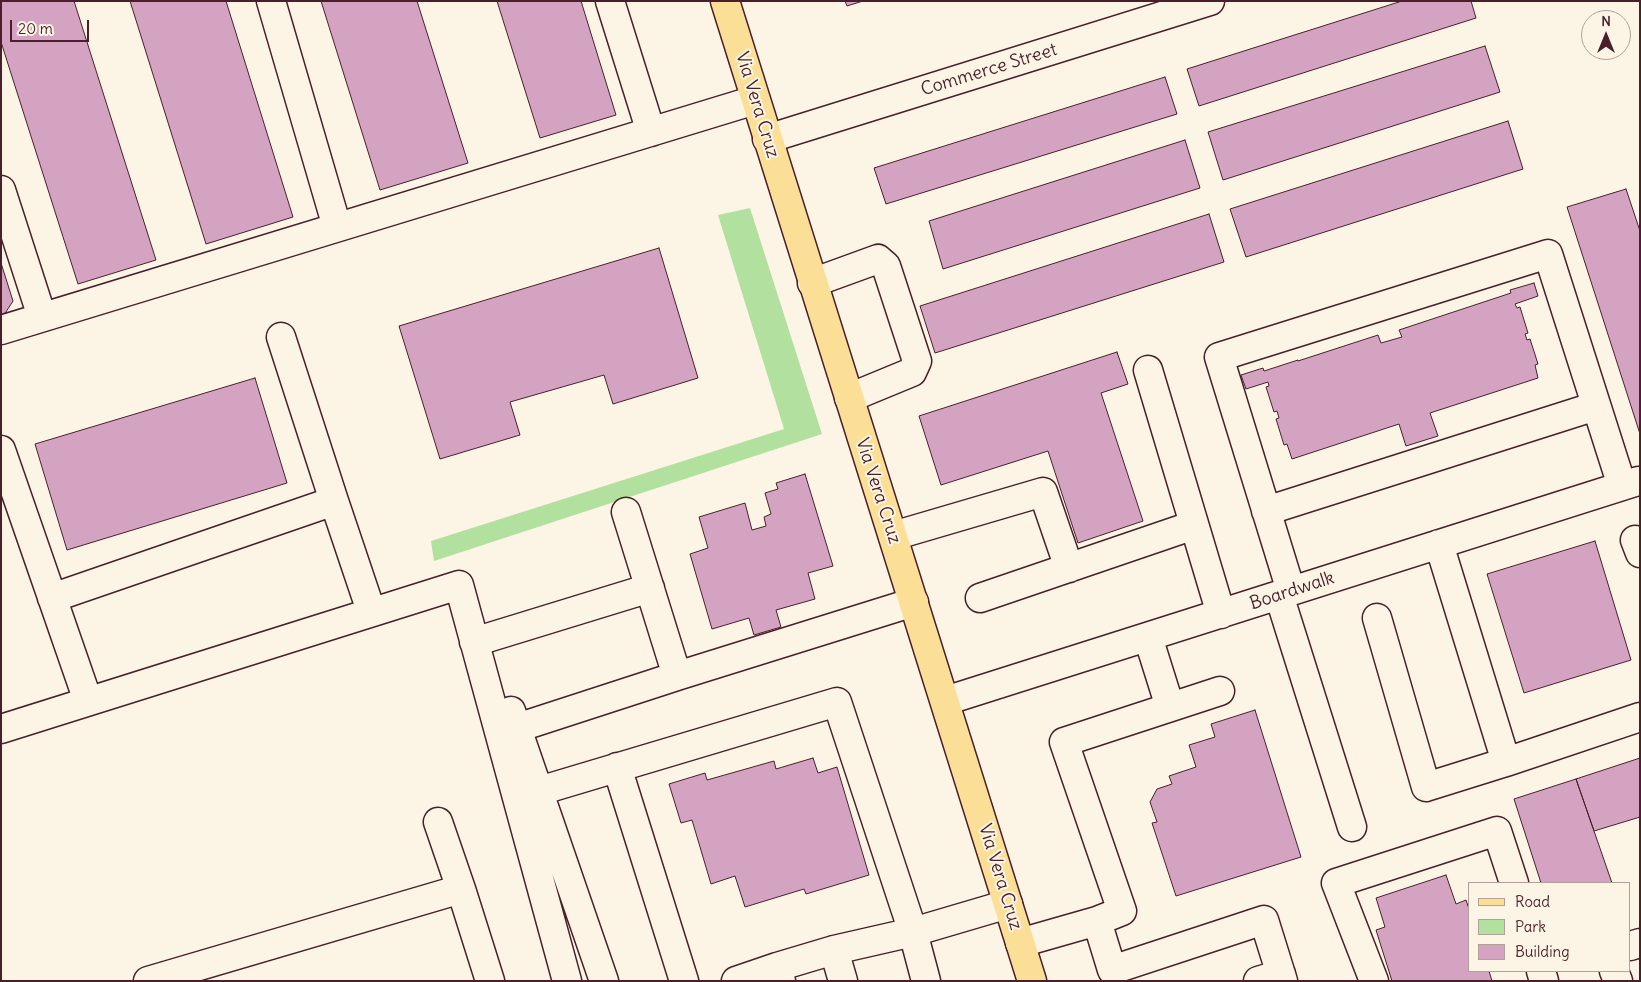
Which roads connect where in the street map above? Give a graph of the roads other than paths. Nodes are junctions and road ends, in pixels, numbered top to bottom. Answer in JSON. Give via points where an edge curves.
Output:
{"nodes":[{"id":1,"x":272,"y":1,"type":"edge"},
{"id":2,"x":610,"y":1,"type":"edge"},
{"id":3,"x":725,"y":1,"type":"edge"},
{"id":4,"x":1210,"y":1,"type":"edge"},
{"id":5,"x":1181,"y":6,"type":"edge"},
{"id":6,"x":755,"y":100,"type":"junction"},
{"id":7,"x":651,"y":132,"type":"junction"},
{"id":8,"x":767,"y":139,"type":"junction"},
{"id":9,"x":1,"y":190,"type":"edge"},
{"id":10,"x":337,"y":227,"type":"junction"},
{"id":11,"x":812,"y":283,"type":"junction"},
{"id":12,"x":42,"y":318,"type":"junction"},
{"id":13,"x":1,"y":330,"type":"edge"},
{"id":14,"x":281,"y":337,"type":"dead end"},
{"id":15,"x":1148,"y":370,"type":"dead end"},
{"id":16,"x":849,"y":398,"type":"junction"},
{"id":17,"x":1596,"y":406,"type":"junction"},
{"id":18,"x":1,"y":450,"type":"edge"},
{"id":19,"x":1631,"y":483,"type":"edge"},
{"id":20,"x":334,"y":501,"type":"junction"},
{"id":21,"x":1266,"y":511,"type":"junction"},
{"id":22,"x":626,"y":512,"type":"dead end"},
{"id":23,"x":1194,"y":525,"type":"junction"},
{"id":24,"x":893,"y":536,"type":"junction"},
{"id":25,"x":1439,"y":544,"type":"junction"},
{"id":26,"x":1069,"y":568,"type":"junction"},
{"id":27,"x":650,"y":588,"type":"junction"},
{"id":28,"x":1285,"y":593,"type":"junction"},
{"id":29,"x":52,"y":598,"type":"junction"},
{"id":30,"x":980,"y":598,"type":"dead end"},
{"id":31,"x":914,"y":602,"type":"junction"},
{"id":32,"x":371,"y":611,"type":"junction"},
{"id":33,"x":1221,"y":614,"type":"junction"},
{"id":34,"x":1376,"y":618,"type":"dead end"},
{"id":35,"x":1148,"y":637,"type":"junction"},
{"id":36,"x":474,"y":642,"type":"junction"},
{"id":37,"x":677,"y":676,"type":"junction"},
{"id":38,"x":1220,"y":691,"type":"dead end"},
{"id":39,"x":88,"y":701,"type":"junction"},
{"id":40,"x":945,"y":701,"type":"junction"},
{"id":41,"x":1170,"y":708,"type":"junction"},
{"id":42,"x":494,"y":714,"type":"junction"},
{"id":43,"x":1640,"y":717,"type":"edge"},
{"id":44,"x":517,"y":728,"type":"junction"},
{"id":45,"x":1,"y":729,"type":"edge"},
{"id":46,"x":1506,"y":762,"type":"junction"},
{"id":47,"x":617,"y":767,"type":"junction"},
{"id":48,"x":539,"y":791,"type":"junction"},
{"id":49,"x":438,"y":822,"type":"dead end"},
{"id":50,"x":1352,"y":827,"type":"dead end"},
{"id":51,"x":1514,"y":882,"type":"edge"},
{"id":52,"x":461,"y":889,"type":"junction"},
{"id":53,"x":1008,"y":904,"type":"junction"},
{"id":54,"x":1097,"y":921,"type":"junction"},
{"id":55,"x":913,"y":932,"type":"junction"},
{"id":56,"x":1020,"y":943,"type":"junction"},
{"id":57,"x":834,"y":950,"type":"junction"},
{"id":58,"x":779,"y":974,"type":"edge"},
{"id":59,"x":1113,"y":976,"type":"edge"},
{"id":60,"x":1274,"y":979,"type":"edge"},
{"id":61,"x":148,"y":981,"type":"edge"},
{"id":62,"x":490,"y":981,"type":"edge"},
{"id":63,"x":567,"y":981,"type":"edge"},
{"id":64,"x":604,"y":981,"type":"edge"},
{"id":65,"x":684,"y":981,"type":"edge"},
{"id":66,"x":736,"y":981,"type":"edge"},
{"id":67,"x":843,"y":981,"type":"edge"},
{"id":68,"x":926,"y":981,"type":"edge"},
{"id":69,"x":1032,"y":981,"type":"edge"},
{"id":70,"x":1374,"y":981,"type":"edge"}],
"edges":[{"from":1,"to":10,"type":"street"},
{"from":2,"to":7,"type":"street"},
{"from":3,"to":6,"type":"main road","name":"Via Vera Cruz"},
{"from":4,"to":5,"type":"street","name":"Commerce Street"},
{"from":5,"to":8,"type":"street","name":"Commerce Street"},
{"from":6,"to":7,"type":"street"},
{"from":6,"to":8,"type":"main road","name":"Via Vera Cruz"},
{"from":7,"to":10,"type":"street"},
{"from":8,"to":11,"type":"main road","name":"Via Vera Cruz"},
{"from":9,"to":12,"type":"street"},
{"from":10,"to":12,"type":"street"},
{"from":11,"to":16,"type":"main road","name":"Via Vera Cruz"},
{"from":11,"to":16,"type":"street","via":[[878,259],[886,266],[917,360],[912,372]]},
{"from":12,"to":13,"type":"street"},
{"from":14,"to":20,"type":"street"},
{"from":15,"to":23,"type":"street"},
{"from":16,"to":24,"type":"main road","name":"Via Vera Cruz"},
{"from":17,"to":19,"type":"street"},
{"from":17,"to":21,"type":"street"},
{"from":17,"to":21,"type":"street","via":[[1548,254],[1219,357]]},
{"from":18,"to":29,"type":"street"},
{"from":19,"to":25,"type":"street","name":"Boardwalk"},
{"from":20,"to":29,"type":"street"},
{"from":20,"to":32,"type":"street"},
{"from":21,"to":28,"type":"street"},
{"from":22,"to":27,"type":"street"},
{"from":23,"to":26,"type":"street"},
{"from":23,"to":33,"type":"street"},
{"from":24,"to":26,"type":"street","via":[[1043,492]]},
{"from":24,"to":31,"type":"main road","name":"Via Vera Cruz"},
{"from":25,"to":28,"type":"street","name":"Boardwalk"},
{"from":25,"to":46,"type":"street"},
{"from":26,"to":30,"type":"street"},
{"from":27,"to":36,"type":"street"},
{"from":27,"to":37,"type":"street"},
{"from":28,"to":33,"type":"street","name":"Boardwalk"},
{"from":28,"to":50,"type":"street"},
{"from":29,"to":39,"type":"street"},
{"from":31,"to":37,"type":"street"},
{"from":31,"to":40,"type":"main road","name":"Via Vera Cruz"},
{"from":32,"to":36,"type":"street","via":[[459,585]]},
{"from":32,"to":39,"type":"street"},
{"from":33,"to":35,"type":"street","name":"Boardwalk"},
{"from":34,"to":46,"type":"street","via":[[1426,787]]},
{"from":35,"to":40,"type":"street","name":"Boardwalk"},
{"from":35,"to":41,"type":"street"},
{"from":36,"to":42,"type":"street"},
{"from":37,"to":44,"type":"street"},
{"from":38,"to":41,"type":"street"},
{"from":39,"to":45,"type":"street"},
{"from":40,"to":53,"type":"main road","name":"Via Vera Cruz"},
{"from":41,"to":54,"type":"street","via":[[1064,742],[1122,911]]},
{"from":42,"to":44,"type":"street","via":[[511,709]]},
{"from":42,"to":63,"type":"street"},
{"from":43,"to":46,"type":"street"},
{"from":44,"to":48,"type":"street"},
{"from":47,"to":48,"type":"street"},
{"from":47,"to":55,"type":"street","via":[[837,702]]},
{"from":47,"to":65,"type":"street"},
{"from":48,"to":64,"type":"street"},
{"from":49,"to":52,"type":"street"},
{"from":51,"to":70,"type":"street","via":[[1497,831],[1336,883]]},
{"from":52,"to":61,"type":"street"},
{"from":52,"to":62,"type":"street"},
{"from":53,"to":55,"type":"street"},
{"from":53,"to":56,"type":"main road","name":"Via Vera Cruz"},
{"from":54,"to":56,"type":"street"},
{"from":54,"to":59,"type":"street"},
{"from":55,"to":57,"type":"street"},
{"from":55,"to":68,"type":"street"},
{"from":56,"to":69,"type":"main road","name":"Via Vera Cruz"},
{"from":57,"to":58,"type":"street"},
{"from":57,"to":67,"type":"street"},
{"from":58,"to":66,"type":"street"},
{"from":59,"to":60,"type":"street","via":[[1264,920]]}]}
